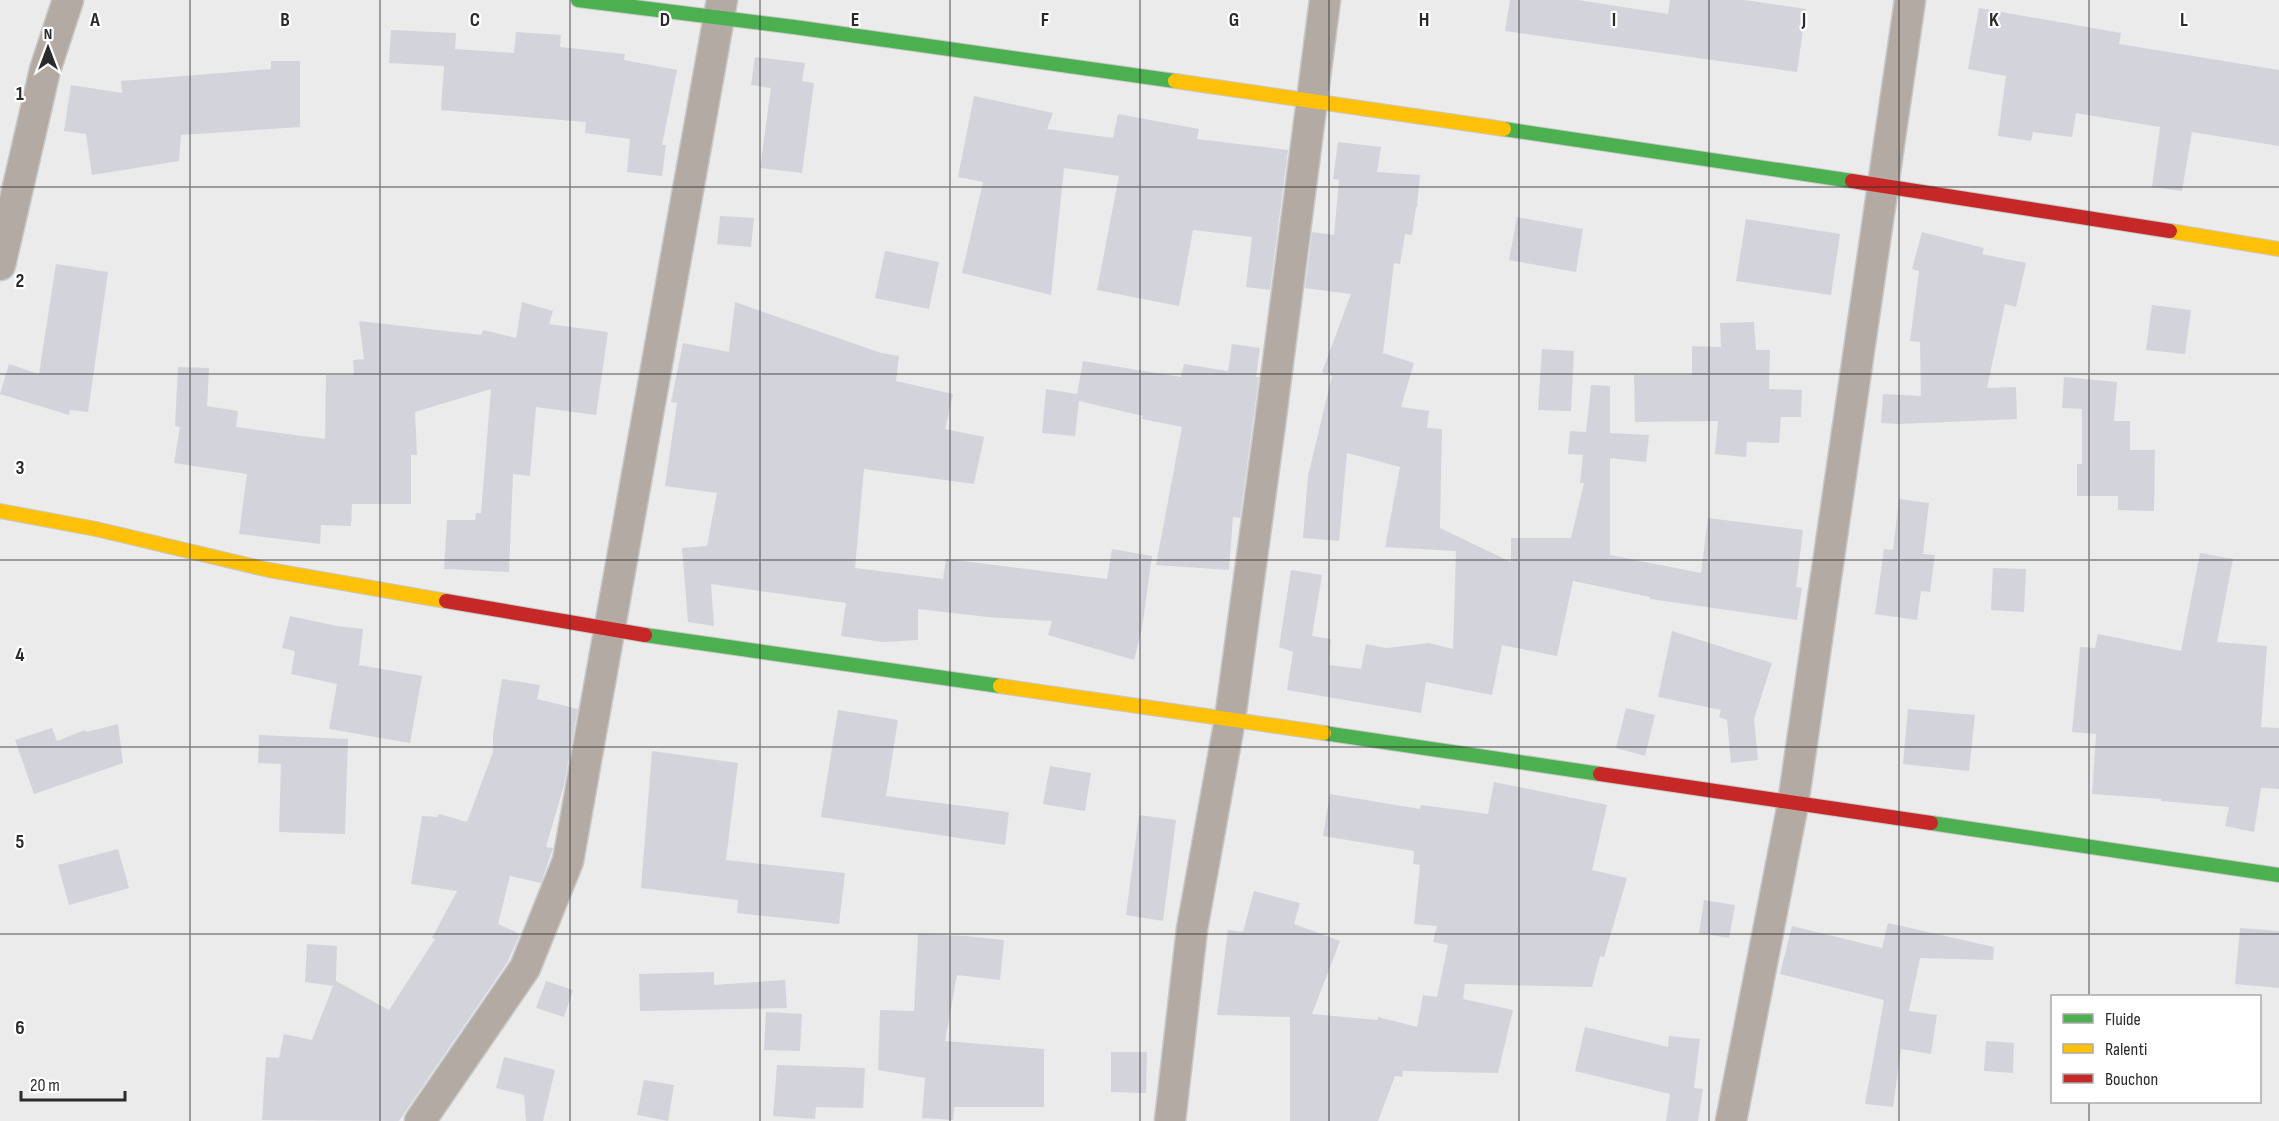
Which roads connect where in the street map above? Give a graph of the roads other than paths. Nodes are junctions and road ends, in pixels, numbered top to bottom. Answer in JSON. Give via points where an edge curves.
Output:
{"nodes":[{"id":1,"x":68,"y":0,"type":"edge"},
{"id":2,"x":578,"y":0,"type":"edge"},
{"id":3,"x":1325,"y":0,"type":"edge"},
{"id":4,"x":1910,"y":0,"type":"edge"},
{"id":5,"x":720,"y":8,"type":"edge"},
{"id":6,"x":1311,"y":100,"type":"junction"},
{"id":7,"x":1883,"y":185,"type":"junction"},
{"id":8,"x":2279,"y":249,"type":"edge"},
{"id":9,"x":0,"y":265,"type":"edge"},
{"id":10,"x":0,"y":511,"type":"edge"},
{"id":11,"x":610,"y":630,"type":"junction"},
{"id":12,"x":1230,"y":718,"type":"junction"},
{"id":13,"x":1793,"y":804,"type":"junction"},
{"id":14,"x":2279,"y":875,"type":"edge"},
{"id":15,"x":420,"y":1121,"type":"edge"},
{"id":16,"x":1170,"y":1121,"type":"edge"},
{"id":17,"x":1731,"y":1121,"type":"edge"}],
"edges":[{"from":1,"to":9,"type":"street","via":[[45,70]]},
{"from":2,"to":5,"type":"street"},
{"from":3,"to":6,"type":"street"},
{"from":4,"to":7,"type":"street"},
{"from":5,"to":6,"type":"street"},
{"from":5,"to":11,"type":"street"},
{"from":6,"to":7,"type":"street"},
{"from":6,"to":12,"type":"street"},
{"from":7,"to":8,"type":"street"},
{"from":7,"to":13,"type":"street"},
{"from":10,"to":11,"type":"street","via":[[269,570]]},
{"from":11,"to":12,"type":"street"},
{"from":11,"to":15,"type":"street","via":[[568,861],[525,968]]},
{"from":12,"to":13,"type":"street"},
{"from":12,"to":16,"type":"street","via":[[1192,929]]},
{"from":13,"to":14,"type":"street"},
{"from":13,"to":17,"type":"street"}]}
